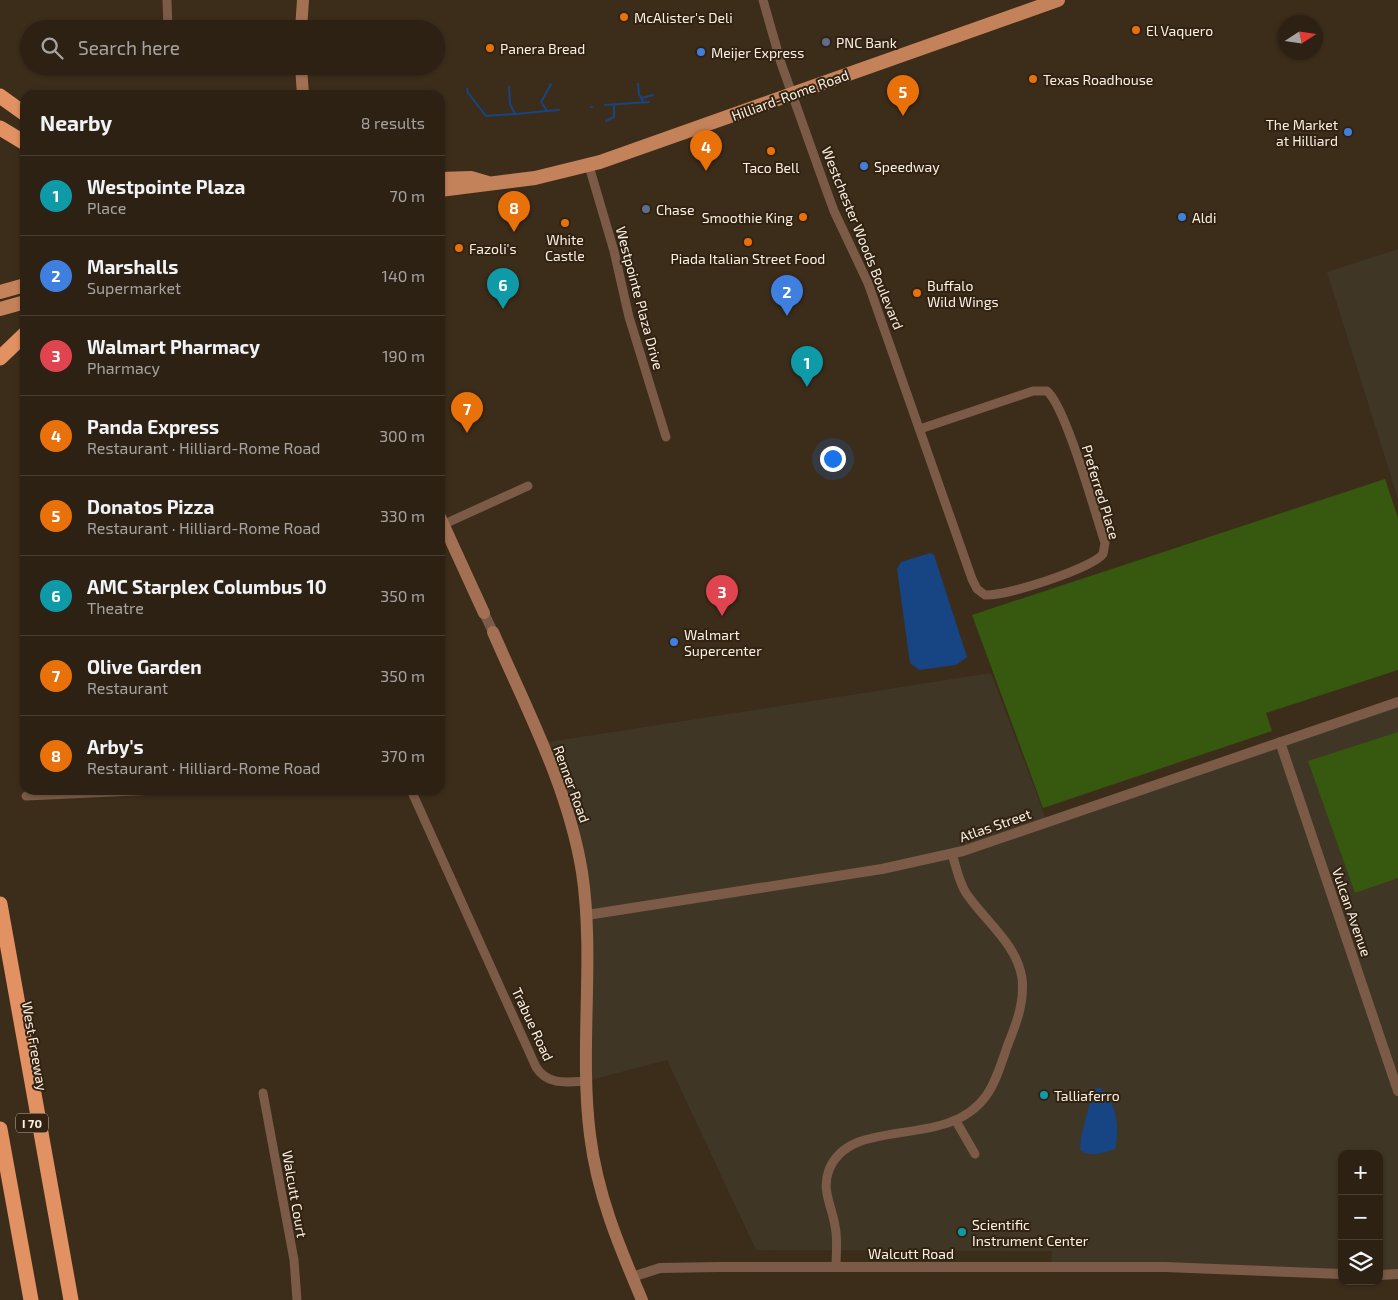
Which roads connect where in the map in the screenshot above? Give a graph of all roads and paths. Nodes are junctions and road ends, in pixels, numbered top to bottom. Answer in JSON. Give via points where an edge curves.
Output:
{"nodes":[{"id":1,"x":167,"y":0,"type":"edge"},
{"id":2,"x":303,"y":0,"type":"edge"},
{"id":3,"x":763,"y":0,"type":"edge"},
{"id":4,"x":1058,"y":0,"type":"edge"},
{"id":5,"x":168,"y":20,"type":"edge"},
{"id":6,"x":302,"y":20,"type":"edge"},
{"id":7,"x":302,"y":75,"type":"edge"},
{"id":8,"x":303,"y":90,"type":"edge"},
{"id":9,"x":792,"y":94,"type":"junction"},
{"id":10,"x":0,"y":96,"type":"edge"},
{"id":11,"x":20,"y":110,"type":"edge"},
{"id":12,"x":0,"y":128,"type":"edge"},
{"id":13,"x":20,"y":141,"type":"edge"},
{"id":14,"x":589,"y":166,"type":"junction"},
{"id":15,"x":445,"y":179,"type":"edge"},
{"id":16,"x":488,"y":183,"type":"junction"},
{"id":17,"x":445,"y":190,"type":"edge"},
{"id":18,"x":20,"y":286,"type":"edge"},
{"id":19,"x":0,"y":292,"type":"edge"},
{"id":20,"x":20,"y":303,"type":"edge"},
{"id":21,"x":0,"y":309,"type":"edge"},
{"id":22,"x":20,"y":339,"type":"edge"},
{"id":23,"x":0,"y":358,"type":"edge"},
{"id":24,"x":920,"y":430,"type":"junction"},
{"id":25,"x":666,"y":437,"type":"dead end"},
{"id":26,"x":528,"y":486,"type":"dead end"},
{"id":27,"x":445,"y":521,"type":"edge"},
{"id":28,"x":445,"y":531,"type":"edge"},
{"id":29,"x":484,"y":613,"type":"joint"},
{"id":30,"x":493,"y":632,"type":"joint"},
{"id":31,"x":1398,"y":702,"type":"edge"},
{"id":32,"x":1280,"y":742,"type":"junction"},
{"id":33,"x":48,"y":795,"type":"edge"},
{"id":34,"x":413,"y":795,"type":"edge"},
{"id":35,"x":26,"y":796,"type":"dead end"},
{"id":36,"x":952,"y":854,"type":"junction"},
{"id":37,"x":0,"y":904,"type":"edge"},
{"id":38,"x":586,"y":915,"type":"junction"},
{"id":39,"x":0,"y":945,"type":"edge"},
{"id":40,"x":587,"y":1081,"type":"junction"},
{"id":41,"x":1398,"y":1091,"type":"edge"},
{"id":42,"x":263,"y":1093,"type":"dead end"},
{"id":43,"x":956,"y":1121,"type":"junction"},
{"id":44,"x":0,"y":1129,"type":"edge"},
{"id":45,"x":975,"y":1154,"type":"dead end"},
{"id":46,"x":836,"y":1267,"type":"junction"},
{"id":47,"x":1338,"y":1274,"type":"edge"},
{"id":48,"x":1398,"y":1274,"type":"edge"},
{"id":49,"x":1383,"y":1275,"type":"edge"},
{"id":50,"x":632,"y":1277,"type":"junction"},
{"id":51,"x":31,"y":1300,"type":"edge"},
{"id":52,"x":64,"y":1300,"type":"edge"},
{"id":53,"x":71,"y":1300,"type":"edge"},
{"id":54,"x":296,"y":1300,"type":"edge"},
{"id":55,"x":642,"y":1300,"type":"edge"}],
"edges":[{"from":1,"to":5,"type":"street"},
{"from":2,"to":6,"type":"main road"},
{"from":3,"to":9,"type":"street","name":"Westchester Woods Boulevard"},
{"from":4,"to":9,"type":"main road","name":"Hilliard-Rome Road"},
{"from":7,"to":8,"type":"main road"},
{"from":9,"to":14,"type":"main road","name":"Hilliard-Rome Road"},
{"from":9,"to":24,"type":"street","name":"Westchester Woods Boulevard","via":[[834,211],[868,283]]},
{"from":10,"to":11,"type":"highway"},
{"from":12,"to":13,"type":"highway"},
{"from":14,"to":16,"type":"main road","name":"Hilliard-Rome Road","via":[[536,178]]},
{"from":14,"to":25,"type":"street","name":"Westpointe Plaza Drive","via":[[629,317]]},
{"from":15,"to":16,"type":"main road","name":"Hilliard-Rome Road","via":[[471,178]]},
{"from":16,"to":17,"type":"main road","name":"Hilliard-Rome Road","via":[[468,189]]},
{"from":18,"to":19,"type":"main road"},
{"from":20,"to":21,"type":"main road"},
{"from":22,"to":23,"type":"highway"},
{"from":24,"to":24,"type":"street","name":"Preferred Place","via":[[972,579],[985,595],[997,596],[1091,564],[1103,554],[1105,542],[1081,469],[1057,402],[1047,391],[1034,391]]},
{"from":26,"to":27,"type":"street"},
{"from":28,"to":29,"type":"main road","name":"Renner Road"},
{"from":29,"to":30,"type":"street","name":"Renner Road"},
{"from":30,"to":38,"type":"main road","name":"Renner Road","via":[[568,807],[582,872]]},
{"from":31,"to":32,"type":"street","name":"Atlas Street"},
{"from":32,"to":36,"type":"street","name":"Atlas Street"},
{"from":32,"to":41,"type":"street","name":"Vulcan Avenue"},
{"from":33,"to":35,"type":"street"},
{"from":34,"to":40,"type":"street","name":"Trabue Road","via":[[540,1074],[554,1082]]},
{"from":36,"to":38,"type":"street","name":"Atlas Street","via":[[882,869]]},
{"from":36,"to":43,"type":"street","via":[[965,892],[1017,960],[1023,993],[1021,1010],[995,1080],[986,1096]]},
{"from":37,"to":53,"type":"highway"},
{"from":38,"to":40,"type":"main road","name":"Renner Road"},
{"from":39,"to":52,"type":"highway","name":"West Freeway","number":"I 70"},
{"from":40,"to":50,"type":"main road","via":[[590,1135],[597,1176],[610,1223]]},
{"from":42,"to":54,"type":"street","name":"Walcutt Court","via":[[294,1260]]},
{"from":43,"to":45,"type":"street"},
{"from":43,"to":46,"type":"street","via":[[940,1127],[862,1140],[848,1146],[837,1157],[828,1171],[826,1182],[826,1194],[836,1227]]},
{"from":44,"to":51,"type":"highway","number":"I 70"},
{"from":46,"to":47,"type":"street","name":"Walcutt Road","via":[[1165,1267]]},
{"from":46,"to":50,"type":"street","name":"Walcutt Road","via":[[660,1268]]},
{"from":48,"to":49,"type":"street"},
{"from":50,"to":55,"type":"main road"}]}
